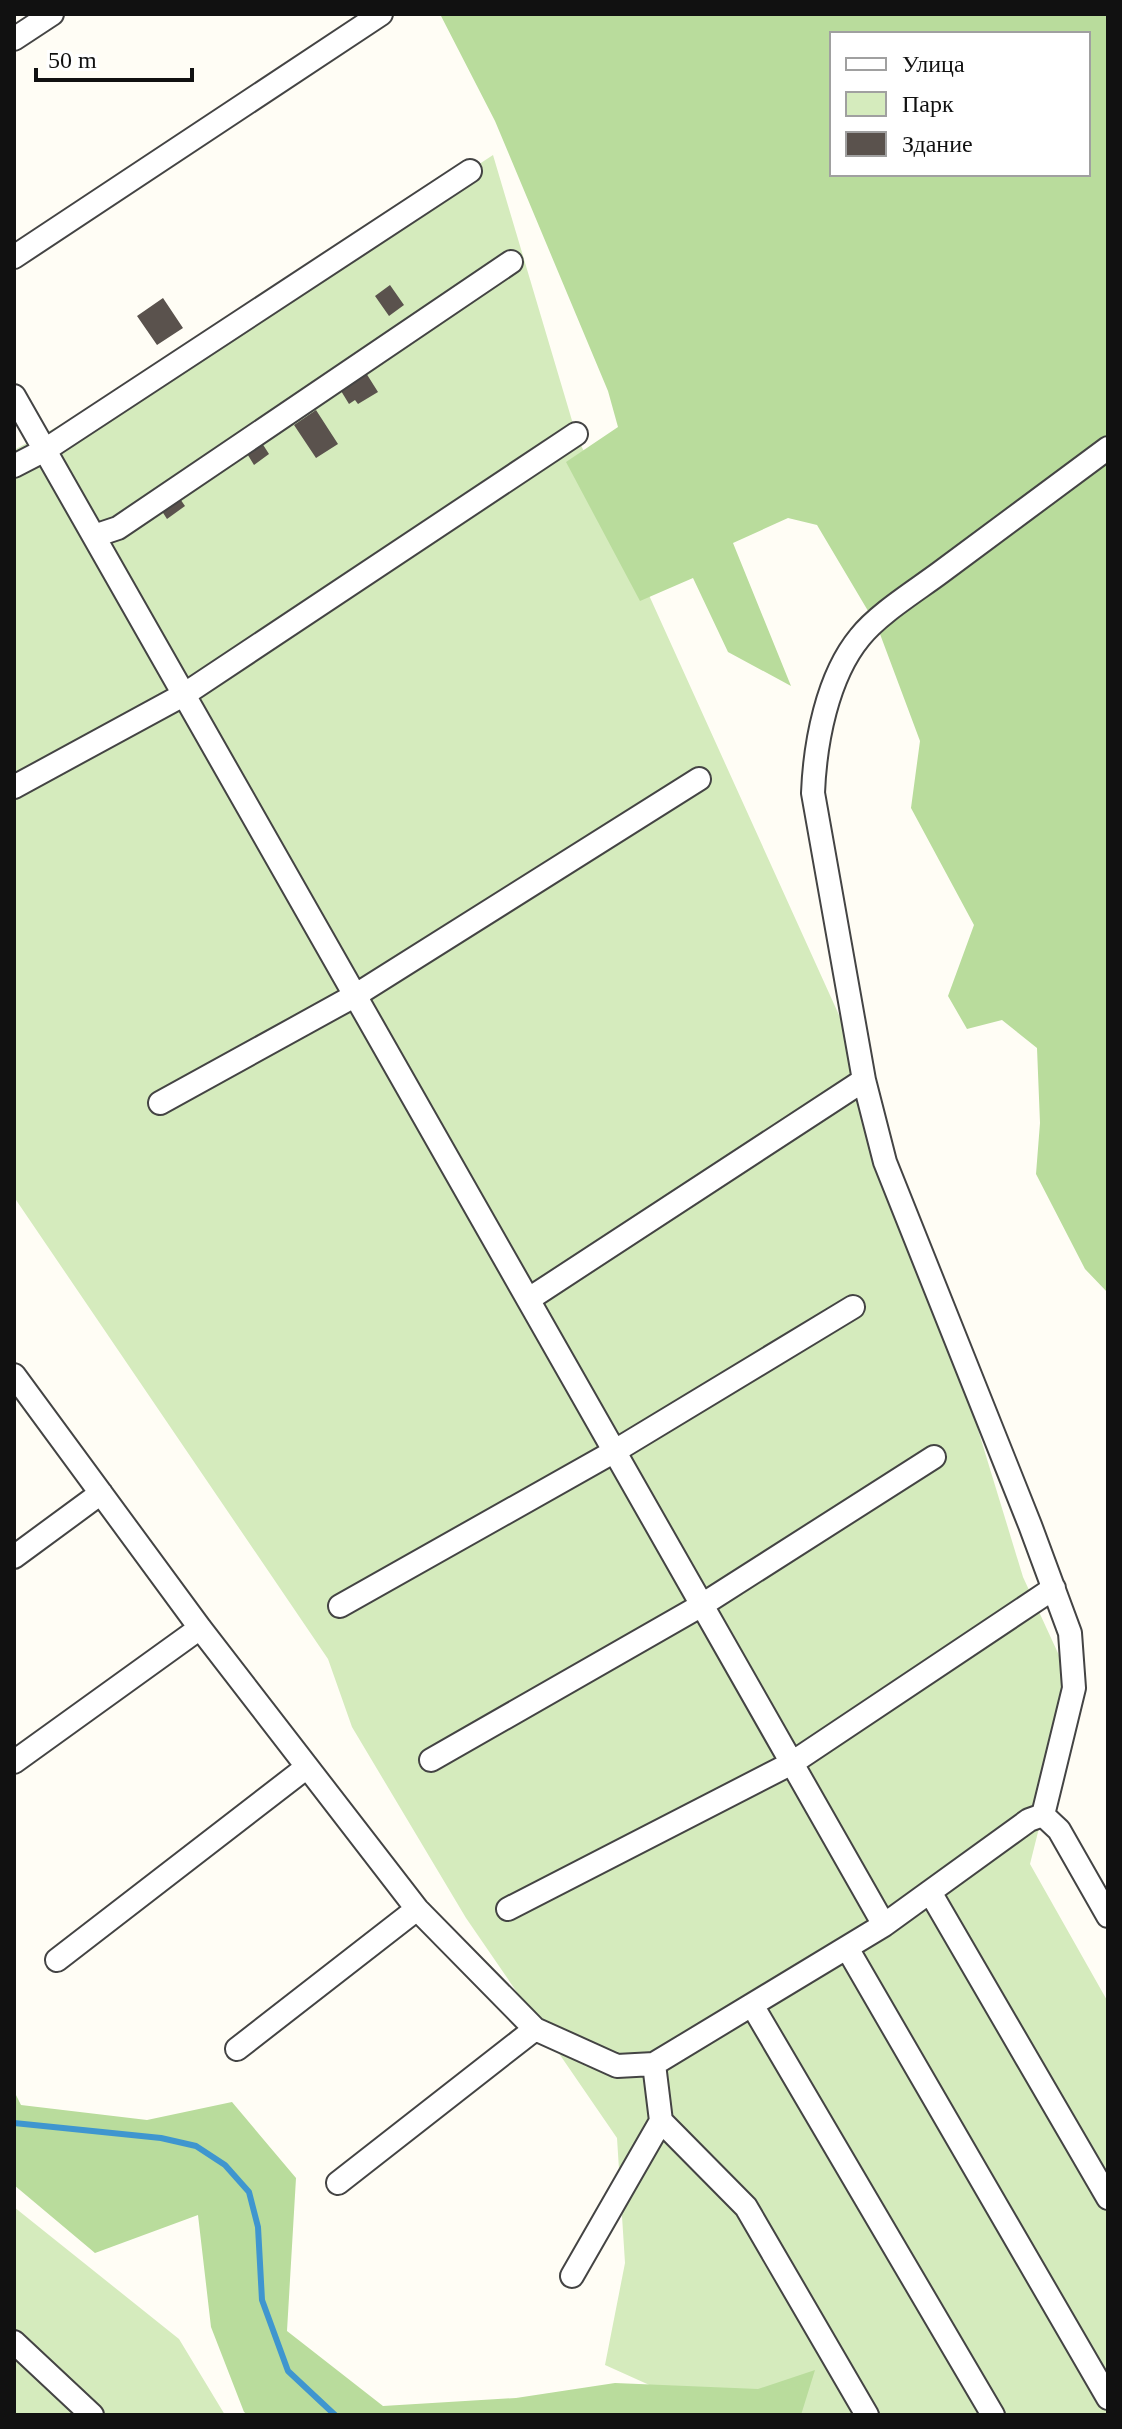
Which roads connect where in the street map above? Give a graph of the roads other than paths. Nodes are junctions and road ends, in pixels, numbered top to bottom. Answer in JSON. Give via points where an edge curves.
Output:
{"nodes":[{"id":1,"x":52,"y":14,"type":"edge"},
{"id":2,"x":381,"y":14,"type":"edge"},
{"id":3,"x":14,"y":39,"type":"edge"},
{"id":4,"x":470,"y":171,"type":"dead end"},
{"id":5,"x":14,"y":257,"type":"edge"},
{"id":6,"x":511,"y":262,"type":"dead end"},
{"id":7,"x":14,"y":396,"type":"edge"},
{"id":8,"x":576,"y":434,"type":"dead end"},
{"id":9,"x":1108,"y":448,"type":"edge"},
{"id":10,"x":45,"y":450,"type":"junction"},
{"id":11,"x":14,"y":466,"type":"edge"},
{"id":12,"x":94,"y":536,"type":"junction"},
{"id":13,"x":185,"y":694,"type":"junction"},
{"id":14,"x":699,"y":779,"type":"dead end"},
{"id":15,"x":14,"y":787,"type":"edge"},
{"id":16,"x":356,"y":995,"type":"junction"},
{"id":17,"x":864,"y":1080,"type":"junction"},
{"id":18,"x":160,"y":1103,"type":"dead end"},
{"id":19,"x":529,"y":1299,"type":"junction"},
{"id":20,"x":853,"y":1307,"type":"dead end"},
{"id":21,"x":14,"y":1375,"type":"edge"},
{"id":22,"x":615,"y":1451,"type":"junction"},
{"id":23,"x":934,"y":1457,"type":"dead end"},
{"id":24,"x":101,"y":1493,"type":"junction"},
{"id":25,"x":14,"y":1557,"type":"edge"},
{"id":26,"x":1054,"y":1588,"type":"junction"},
{"id":27,"x":702,"y":1605,"type":"junction"},
{"id":28,"x":340,"y":1606,"type":"dead end"},
{"id":29,"x":200,"y":1628,"type":"junction"},
{"id":30,"x":431,"y":1760,"type":"dead end"},
{"id":31,"x":14,"y":1762,"type":"edge"},
{"id":32,"x":792,"y":1763,"type":"junction"},
{"id":33,"x":307,"y":1767,"type":"junction"},
{"id":34,"x":1043,"y":1815,"type":"junction"},
{"id":35,"x":930,"y":1892,"type":"junction"},
{"id":36,"x":417,"y":1909,"type":"junction"},
{"id":37,"x":508,"y":1909,"type":"dead end"},
{"id":38,"x":1108,"y":1916,"type":"edge"},
{"id":39,"x":884,"y":1925,"type":"junction"},
{"id":40,"x":847,"y":1948,"type":"junction"},
{"id":41,"x":57,"y":1960,"type":"dead end"},
{"id":42,"x":752,"y":2005,"type":"junction"},
{"id":43,"x":535,"y":2029,"type":"junction"},
{"id":44,"x":237,"y":2049,"type":"dead end"},
{"id":45,"x":654,"y":2064,"type":"junction"},
{"id":46,"x":661,"y":2121,"type":"junction"},
{"id":47,"x":338,"y":2183,"type":"dead end"},
{"id":48,"x":1108,"y":2198,"type":"edge"},
{"id":49,"x":572,"y":2276,"type":"dead end"},
{"id":50,"x":14,"y":2342,"type":"edge"},
{"id":51,"x":1108,"y":2398,"type":"edge"},
{"id":52,"x":92,"y":2415,"type":"edge"},
{"id":53,"x":867,"y":2415,"type":"edge"},
{"id":54,"x":993,"y":2415,"type":"edge"}],
"edges":[{"from":1,"to":3,"type":"street"},
{"from":2,"to":5,"type":"street"},
{"from":4,"to":10,"type":"street"},
{"from":6,"to":12,"type":"street","via":[[118,528]]},
{"from":7,"to":10,"type":"street"},
{"from":8,"to":13,"type":"street"},
{"from":9,"to":17,"type":"street","via":[[898,604],[860,637],[840,672],[814,755],[813,793]]},
{"from":10,"to":11,"type":"street"},
{"from":10,"to":12,"type":"street"},
{"from":12,"to":13,"type":"street"},
{"from":13,"to":15,"type":"street"},
{"from":13,"to":16,"type":"street"},
{"from":14,"to":16,"type":"street"},
{"from":16,"to":18,"type":"street"},
{"from":16,"to":19,"type":"street"},
{"from":17,"to":19,"type":"street"},
{"from":17,"to":26,"type":"street","via":[[885,1162]]},
{"from":19,"to":22,"type":"street"},
{"from":20,"to":22,"type":"street"},
{"from":21,"to":24,"type":"street"},
{"from":22,"to":27,"type":"street"},
{"from":22,"to":28,"type":"street"},
{"from":23,"to":27,"type":"street"},
{"from":24,"to":25,"type":"street"},
{"from":24,"to":29,"type":"street"},
{"from":26,"to":32,"type":"street"},
{"from":26,"to":34,"type":"street","via":[[1070,1633],[1074,1688]]},
{"from":27,"to":30,"type":"street"},
{"from":27,"to":32,"type":"street"},
{"from":29,"to":31,"type":"street"},
{"from":29,"to":33,"type":"street"},
{"from":32,"to":37,"type":"street"},
{"from":32,"to":39,"type":"street"},
{"from":33,"to":36,"type":"street"},
{"from":33,"to":41,"type":"street"},
{"from":34,"to":35,"type":"street"},
{"from":34,"to":38,"type":"street","via":[[1059,1830]]},
{"from":35,"to":39,"type":"street"},
{"from":35,"to":48,"type":"street"},
{"from":36,"to":43,"type":"street"},
{"from":36,"to":44,"type":"street"},
{"from":39,"to":40,"type":"street"},
{"from":40,"to":42,"type":"street"},
{"from":40,"to":51,"type":"street"},
{"from":42,"to":45,"type":"street"},
{"from":42,"to":54,"type":"street"},
{"from":43,"to":45,"type":"street","via":[[617,2066]]},
{"from":43,"to":47,"type":"street"},
{"from":45,"to":46,"type":"street"},
{"from":46,"to":49,"type":"street"},
{"from":46,"to":53,"type":"street","via":[[746,2207]]},
{"from":50,"to":52,"type":"street"}]}
